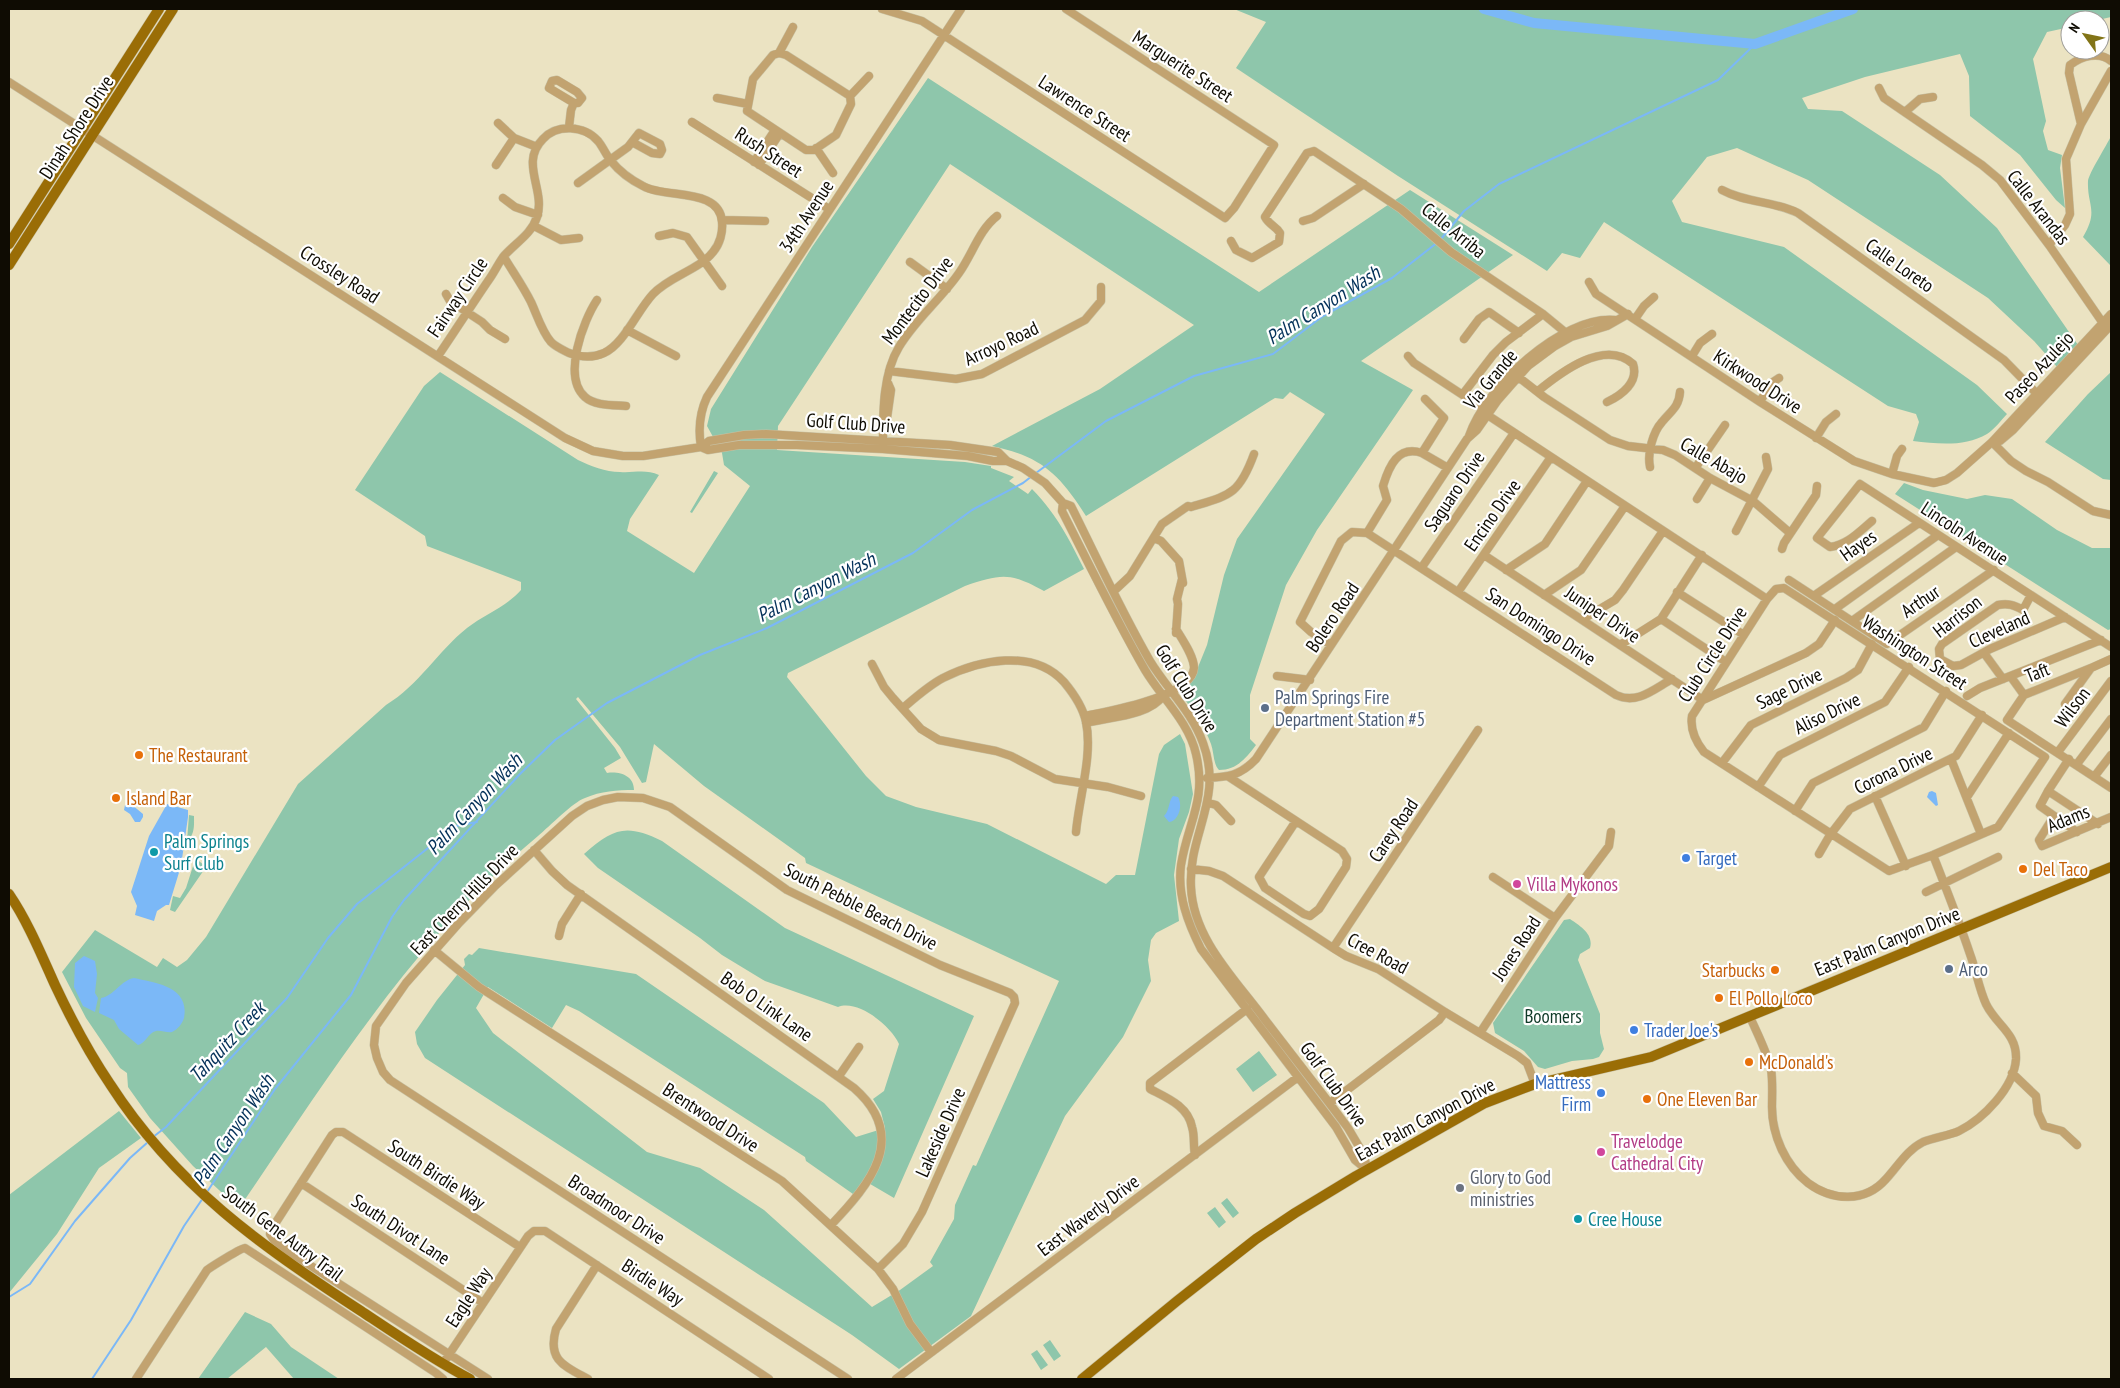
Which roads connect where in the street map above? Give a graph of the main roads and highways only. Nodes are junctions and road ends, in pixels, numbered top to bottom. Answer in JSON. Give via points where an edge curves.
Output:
{"nodes":[{"id":1,"x":159,"y":9,"type":"edge"},
{"id":2,"x":173,"y":9,"type":"edge"},
{"id":3,"x":87,"y":132,"type":"junction"},
{"id":4,"x":9,"y":244,"type":"edge"},
{"id":5,"x":9,"y":265,"type":"edge"},
{"id":6,"x":2111,"y":867,"type":"edge"},
{"id":7,"x":9,"y":894,"type":"edge"},
{"id":8,"x":470,"y":1379,"type":"edge"},
{"id":9,"x":1082,"y":1379,"type":"edge"}],
"edges":[{"from":1,"to":3,"type":"main road","name":"Dinah Shore Drive"},
{"from":2,"to":3,"type":"main road","name":"Dinah Shore Drive"},
{"from":3,"to":4,"type":"main road","name":"Dinah Shore Drive"},
{"from":3,"to":5,"type":"main road","name":"Dinah Shore Drive"},
{"from":6,"to":9,"type":"main road","name":"East Palm Canyon Drive","via":[[1651,1057],[1535,1084],[1485,1103],[1294,1213],[1242,1249]]},
{"from":7,"to":8,"type":"main road","name":"South Gene Autry Trail","via":[[31,932],[72,1019],[106,1078],[124,1106],[188,1180],[230,1219],[292,1267],[446,1360]]}]}
